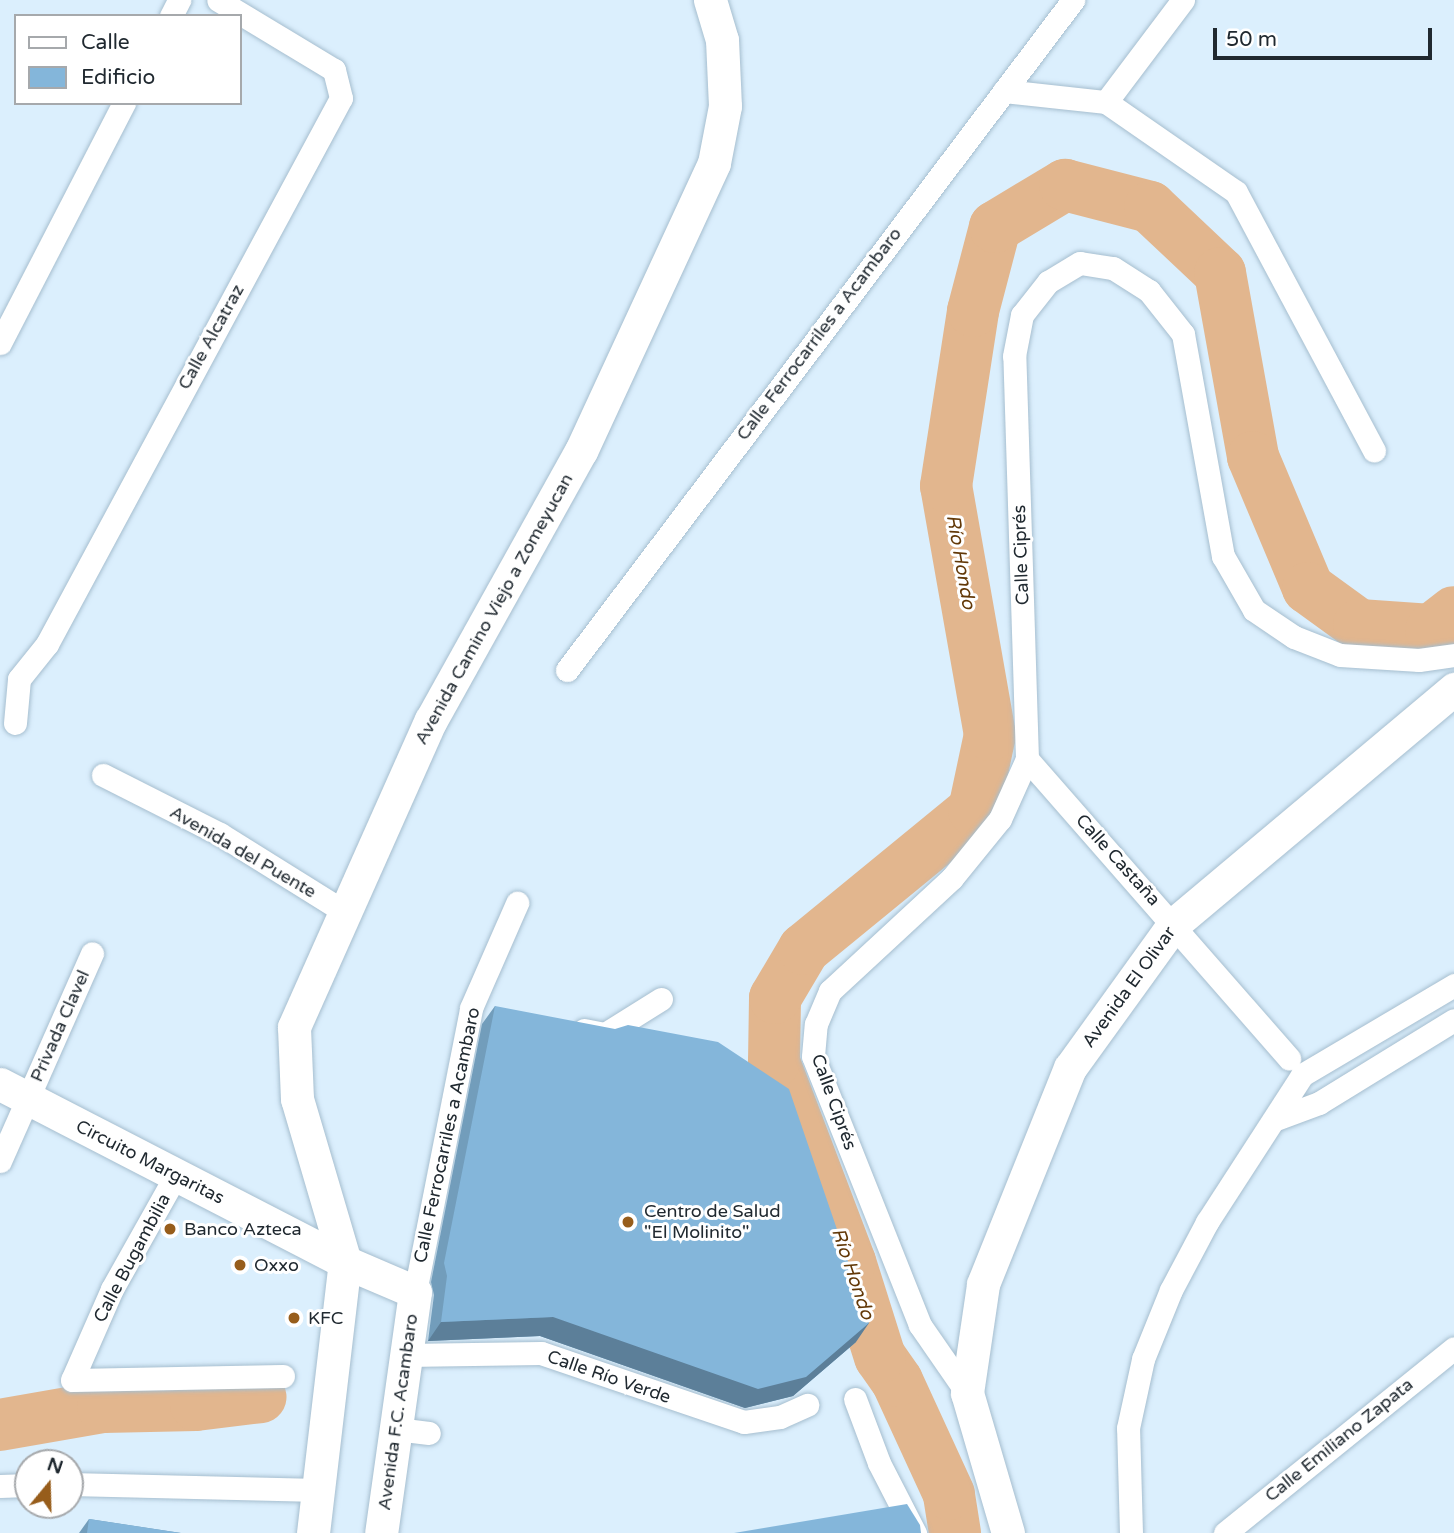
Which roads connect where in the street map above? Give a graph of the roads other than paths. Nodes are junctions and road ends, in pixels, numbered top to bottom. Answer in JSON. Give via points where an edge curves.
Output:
{"nodes":[{"id":1,"x":218,"y":0,"type":"edge"},
{"id":2,"x":710,"y":0,"type":"edge"},
{"id":3,"x":1073,"y":0,"type":"edge"},
{"id":4,"x":1183,"y":0,"type":"edge"},
{"id":5,"x":241,"y":14,"type":"edge"},
{"id":6,"x":242,"y":14,"type":"edge"},
{"id":7,"x":1004,"y":91,"type":"junction"},
{"id":8,"x":1106,"y":102,"type":"junction"},
{"id":9,"x":123,"y":105,"type":"edge"},
{"id":10,"x":0,"y":343,"type":"edge"},
{"id":11,"x":1374,"y":450,"type":"dead end"},
{"id":12,"x":1454,"y":655,"type":"edge"},
{"id":13,"x":567,"y":670,"type":"dead end"},
{"id":14,"x":1454,"y":689,"type":"edge"},
{"id":15,"x":8,"y":714,"type":"edge"},
{"id":16,"x":1027,"y":759,"type":"junction"},
{"id":17,"x":103,"y":775,"type":"dead end"},
{"id":18,"x":517,"y":903,"type":"dead end"},
{"id":19,"x":345,"y":912,"type":"junction"},
{"id":20,"x":1174,"y":923,"type":"junction"},
{"id":21,"x":93,"y":953,"type":"dead end"},
{"id":22,"x":1454,"y":985,"type":"edge"},
{"id":23,"x":661,"y":999,"type":"dead end"},
{"id":24,"x":471,"y":1008,"type":"junction"},
{"id":25,"x":498,"y":1013,"type":"edge"},
{"id":26,"x":1454,"y":1020,"type":"edge"},
{"id":27,"x":565,"y":1026,"type":"edge"},
{"id":28,"x":1289,"y":1058,"type":"dead end"},
{"id":29,"x":14,"y":1091,"type":"edge"},
{"id":30,"x":1276,"y":1119,"type":"junction"},
{"id":31,"x":0,"y":1161,"type":"edge"},
{"id":32,"x":176,"y":1175,"type":"junction"},
{"id":33,"x":345,"y":1262,"type":"junction"},
{"id":34,"x":415,"y":1292,"type":"junction"},
{"id":35,"x":1454,"y":1348,"type":"edge"},
{"id":36,"x":405,"y":1355,"type":"junction"},
{"id":37,"x":283,"y":1376,"type":"dead end"},
{"id":38,"x":967,"y":1393,"type":"junction"},
{"id":39,"x":855,"y":1399,"type":"dead end"},
{"id":40,"x":807,"y":1405,"type":"edge"},
{"id":41,"x":396,"y":1429,"type":"junction"},
{"id":42,"x":429,"y":1433,"type":"dead end"},
{"id":43,"x":84,"y":1484,"type":"edge"},
{"id":44,"x":319,"y":1490,"type":"junction"},
{"id":45,"x":313,"y":1533,"type":"edge"},
{"id":46,"x":381,"y":1533,"type":"edge"},
{"id":47,"x":915,"y":1533,"type":"edge"},
{"id":48,"x":1007,"y":1533,"type":"edge"},
{"id":49,"x":1131,"y":1533,"type":"edge"},
{"id":50,"x":1225,"y":1533,"type":"edge"}],
"edges":[{"from":1,"to":5,"type":"street","name":"Calle Alcatraz"},
{"from":2,"to":19,"type":"street","name":"Avenida Camino Viejo a Zomeyucan","via":[[722,40],[725,106],[714,163],[581,451],[430,720]]},
{"from":3,"to":7,"type":"street","name":"Calle Ferrocarriles a Acambaro"},
{"from":4,"to":8,"type":"street"},
{"from":6,"to":15,"type":"street","name":"Calle Alcatraz","via":[[334,70],[341,98],[47,644],[19,679]]},
{"from":7,"to":8,"type":"street"},
{"from":7,"to":13,"type":"street","name":"Calle Ferrocarriles a Acambaro"},
{"from":8,"to":11,"type":"street","via":[[1236,192]]},
{"from":9,"to":10,"type":"street"},
{"from":12,"to":16,"type":"street","name":"Calle Ciprés","via":[[1419,660],[1340,655],[1294,637],[1254,610],[1223,556],[1183,334],[1149,291],[1113,268],[1080,263],[1048,282],[1022,315],[1014,356]]},
{"from":14,"to":20,"type":"street","name":"Avenida El Olivar"},
{"from":16,"to":20,"type":"street","name":"Calle Castaña"},
{"from":16,"to":38,"type":"street","name":"Calle Ciprés","via":[[1000,819],[952,878],[831,991],[816,1024],[813,1056],[920,1325]]},
{"from":17,"to":19,"type":"street","name":"Avenida del Puente","via":[[220,834]]},
{"from":18,"to":24,"type":"street","name":"Calle Ferrocarriles a Acambaro"},
{"from":19,"to":33,"type":"street","name":"Avenida Camino Viejo a Zomeyucan","via":[[294,1027],[294,1062],[297,1099]]},
{"from":20,"to":28,"type":"street","name":"Calle Castaña"},
{"from":20,"to":38,"type":"street","name":"Avenida El Olivar","via":[[1070,1068],[983,1284]]},
{"from":21,"to":29,"type":"street","name":"Privada Clavel"},
{"from":22,"to":30,"type":"street","via":[[1302,1075]]},
{"from":23,"to":27,"type":"street","via":[[605,1034]]},
{"from":24,"to":25,"type":"street"},
{"from":24,"to":34,"type":"street","name":"Calle Ferrocarriles a Acambaro"},
{"from":26,"to":30,"type":"street","via":[[1319,1103]]},
{"from":29,"to":31,"type":"street","name":"Privada Clavel"},
{"from":29,"to":32,"type":"street","name":"Circuito Margaritas"},
{"from":30,"to":49,"type":"street","via":[[1207,1222],[1171,1290],[1143,1359],[1128,1428]]},
{"from":32,"to":33,"type":"street","name":"Circuito Margaritas"},
{"from":32,"to":37,"type":"street","name":"Calle Bugambilia","via":[[111,1289],[72,1380]]},
{"from":33,"to":34,"type":"street","name":"Circuito Margaritas"},
{"from":33,"to":44,"type":"street"},
{"from":34,"to":36,"type":"street","name":"Avenida F.C. Acambaro"},
{"from":35,"to":50,"type":"street","name":"Calle Emiliano Zapata"},
{"from":36,"to":40,"type":"street","name":"Calle Río Verde","via":[[541,1353],[744,1422],[780,1417]]},
{"from":36,"to":41,"type":"street","name":"Avenida F.C. Acambaro"},
{"from":38,"to":48,"type":"street"},
{"from":39,"to":47,"type":"street","via":[[879,1464]]},
{"from":41,"to":42,"type":"street"},
{"from":41,"to":46,"type":"street","name":"Avenida F.C. Acambaro"},
{"from":43,"to":44,"type":"street"},
{"from":44,"to":45,"type":"street"}]}
